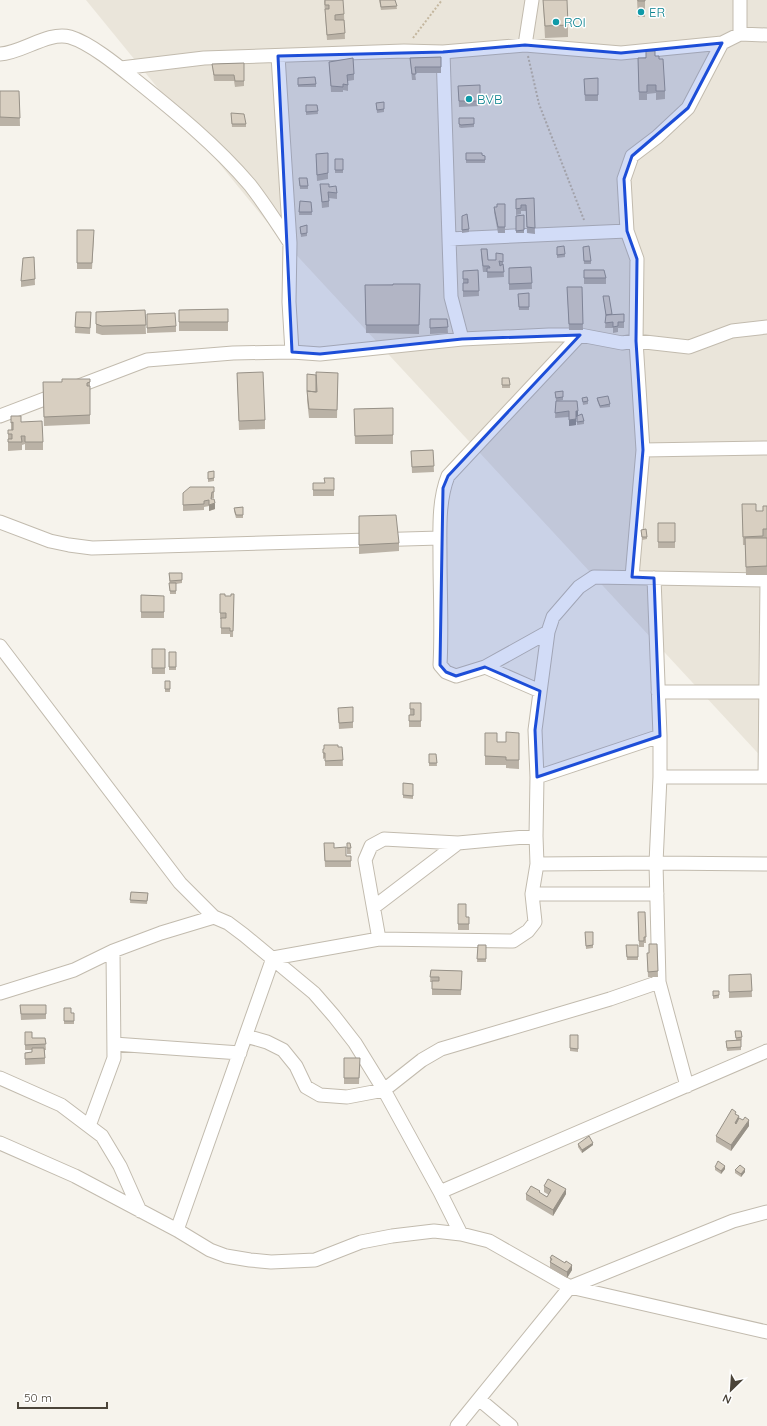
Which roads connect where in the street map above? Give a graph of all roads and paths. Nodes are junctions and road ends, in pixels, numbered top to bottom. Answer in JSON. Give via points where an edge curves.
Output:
{"nodes":[{"id":1,"x":442,"y":0,"type":"edge"},
{"id":2,"x":532,"y":0,"type":"edge"},
{"id":3,"x":740,"y":0,"type":"edge"},
{"id":4,"x":740,"y":34,"type":"junction"},
{"id":5,"x":767,"y":35,"type":"edge"},
{"id":6,"x":722,"y":43,"type":"junction"},
{"id":7,"x":526,"y":45,"type":"junction"},
{"id":8,"x":404,"y":51,"type":"junction"},
{"id":9,"x":443,"y":52,"type":"junction"},
{"id":10,"x":0,"y":54,"type":"edge"},
{"id":11,"x":278,"y":56,"type":"junction"},
{"id":12,"x":121,"y":68,"type":"junction"},
{"id":13,"x":627,"y":231,"type":"junction"},
{"id":14,"x":589,"y":232,"type":"junction"},
{"id":15,"x":449,"y":239,"type":"junction"},
{"id":16,"x":290,"y":243,"type":"junction"},
{"id":17,"x":766,"y":326,"type":"edge"},
{"id":18,"x":580,"y":335,"type":"junction"},
{"id":19,"x":462,"y":339,"type":"junction"},
{"id":20,"x":636,"y":341,"type":"junction"},
{"id":21,"x":292,"y":352,"type":"junction"},
{"id":22,"x":0,"y":416,"type":"edge"},
{"id":23,"x":767,"y":448,"type":"edge"},
{"id":24,"x":643,"y":450,"type":"junction"},
{"id":25,"x":0,"y":522,"type":"edge"},
{"id":26,"x":440,"y":538,"type":"junction"},
{"id":27,"x":632,"y":577,"type":"junction"},
{"id":28,"x":654,"y":578,"type":"junction"},
{"id":29,"x":767,"y":580,"type":"edge"},
{"id":30,"x":548,"y":632,"type":"junction"},
{"id":31,"x":0,"y":646,"type":"edge"},
{"id":32,"x":485,"y":667,"type":"junction"},
{"id":33,"x":540,"y":692,"type":"junction"},
{"id":34,"x":658,"y":692,"type":"junction"},
{"id":35,"x":766,"y":692,"type":"edge"},
{"id":36,"x":660,"y":736,"type":"junction"},
{"id":37,"x":537,"y":777,"type":"junction"},
{"id":38,"x":660,"y":777,"type":"junction"},
{"id":39,"x":766,"y":777,"type":"edge"},
{"id":40,"x":536,"y":836,"type":"junction"},
{"id":41,"x":458,"y":843,"type":"junction"},
{"id":42,"x":656,"y":863,"type":"junction"},
{"id":43,"x":537,"y":864,"type":"junction"},
{"id":44,"x":767,"y":864,"type":"edge"},
{"id":45,"x":532,"y":894,"type":"junction"},
{"id":46,"x":657,"y":894,"type":"junction"},
{"id":47,"x":374,"y":907,"type":"junction"},
{"id":48,"x":214,"y":917,"type":"junction"},
{"id":49,"x":379,"y":939,"type":"junction"},
{"id":50,"x":113,"y":950,"type":"junction"},
{"id":51,"x":273,"y":958,"type":"junction"},
{"id":52,"x":659,"y":982,"type":"junction"},
{"id":53,"x":0,"y":993,"type":"edge"},
{"id":54,"x":246,"y":1036,"type":"junction"},
{"id":55,"x":114,"y":1044,"type":"junction"},
{"id":56,"x":767,"y":1051,"type":"edge"},
{"id":57,"x":240,"y":1054,"type":"junction"},
{"id":58,"x":0,"y":1078,"type":"edge"},
{"id":59,"x":687,"y":1086,"type":"junction"},
{"id":60,"x":384,"y":1090,"type":"junction"},
{"id":61,"x":89,"y":1126,"type":"junction"},
{"id":62,"x":0,"y":1143,"type":"edge"},
{"id":63,"x":440,"y":1192,"type":"junction"},
{"id":64,"x":140,"y":1211,"type":"junction"},
{"id":65,"x":767,"y":1212,"type":"edge"},
{"id":66,"x":177,"y":1230,"type":"junction"},
{"id":67,"x":461,"y":1234,"type":"junction"},
{"id":68,"x":570,"y":1287,"type":"junction"},
{"id":69,"x":767,"y":1332,"type":"edge"},
{"id":70,"x":480,"y":1400,"type":"junction"},
{"id":71,"x":457,"y":1426,"type":"edge"},
{"id":72,"x":511,"y":1426,"type":"edge"}],
"edges":[{"from":1,"to":8,"type":"path"},
{"from":2,"to":7,"type":"street"},
{"from":3,"to":4,"type":"street"},
{"from":4,"to":5,"type":"street"},
{"from":4,"to":6,"type":"street"},
{"from":6,"to":7,"type":"street","via":[[621,53]]},
{"from":6,"to":13,"type":"street","via":[[688,108],[632,156],[624,179]]},
{"from":7,"to":9,"type":"street"},
{"from":7,"to":14,"type":"path","via":[[539,104]]},
{"from":8,"to":9,"type":"street"},
{"from":8,"to":11,"type":"street"},
{"from":9,"to":15,"type":"street"},
{"from":10,"to":12,"type":"street","via":[[8,54],[50,37],[69,36]]},
{"from":11,"to":12,"type":"street","via":[[204,58]]},
{"from":11,"to":16,"type":"street"},
{"from":12,"to":16,"type":"street","via":[[213,146],[250,185]]},
{"from":13,"to":14,"type":"street"},
{"from":13,"to":20,"type":"street","via":[[637,259]]},
{"from":14,"to":15,"type":"street"},
{"from":15,"to":19,"type":"street","via":[[452,298]]},
{"from":16,"to":21,"type":"street","via":[[288,302]]},
{"from":17,"to":20,"type":"street","via":[[732,331],[690,347]]},
{"from":18,"to":19,"type":"street"},
{"from":18,"to":20,"type":"street","via":[[622,343]]},
{"from":18,"to":26,"type":"street","via":[[448,476],[443,492]]},
{"from":19,"to":21,"type":"street","via":[[320,354]]},
{"from":20,"to":24,"type":"street"},
{"from":21,"to":22,"type":"street","via":[[233,353],[147,360]]},
{"from":23,"to":24,"type":"street"},
{"from":24,"to":27,"type":"street"},
{"from":25,"to":26,"type":"street","via":[[50,541],[92,548]]},
{"from":26,"to":32,"type":"street","via":[[440,665],[446,672],[456,676]]},
{"from":27,"to":28,"type":"street"},
{"from":27,"to":30,"type":"street","via":[[594,577],[579,587],[554,617]]},
{"from":28,"to":29,"type":"street"},
{"from":28,"to":34,"type":"street"},
{"from":29,"to":35,"type":"street"},
{"from":30,"to":32,"type":"street"},
{"from":30,"to":33,"type":"street"},
{"from":31,"to":48,"type":"street","via":[[180,883]]},
{"from":32,"to":33,"type":"street"},
{"from":33,"to":37,"type":"street","via":[[535,730]]},
{"from":34,"to":35,"type":"street"},
{"from":34,"to":36,"type":"street"},
{"from":35,"to":39,"type":"street"},
{"from":36,"to":37,"type":"street"},
{"from":36,"to":38,"type":"street"},
{"from":37,"to":40,"type":"street"},
{"from":38,"to":39,"type":"street"},
{"from":38,"to":42,"type":"street"},
{"from":40,"to":41,"type":"street"},
{"from":40,"to":43,"type":"street"},
{"from":41,"to":47,"type":"street"},
{"from":41,"to":47,"type":"street","via":[[384,839],[371,846],[365,860]]},
{"from":42,"to":43,"type":"street"},
{"from":42,"to":44,"type":"street"},
{"from":42,"to":46,"type":"street"},
{"from":43,"to":45,"type":"street"},
{"from":45,"to":46,"type":"street"},
{"from":45,"to":49,"type":"street","via":[[535,922],[528,931],[512,941]]},
{"from":46,"to":52,"type":"street"},
{"from":47,"to":49,"type":"street"},
{"from":48,"to":50,"type":"street"},
{"from":48,"to":51,"type":"street","via":[[228,923]]},
{"from":49,"to":51,"type":"street"},
{"from":50,"to":53,"type":"street","via":[[74,970]]},
{"from":50,"to":55,"type":"street"},
{"from":51,"to":54,"type":"street"},
{"from":51,"to":60,"type":"street","via":[[314,993],[334,1016]]},
{"from":52,"to":59,"type":"street"},
{"from":52,"to":60,"type":"street","via":[[610,1000],[441,1049],[422,1060]]},
{"from":54,"to":57,"type":"street"},
{"from":54,"to":60,"type":"street","via":[[283,1050],[296,1066],[306,1087],[320,1095],[347,1098]]},
{"from":55,"to":57,"type":"street"},
{"from":55,"to":61,"type":"street","via":[[113,1064]]},
{"from":56,"to":59,"type":"street"},
{"from":57,"to":66,"type":"street"},
{"from":58,"to":61,"type":"street","via":[[60,1106]]},
{"from":59,"to":63,"type":"street"},
{"from":60,"to":63,"type":"street"},
{"from":61,"to":64,"type":"street","via":[[102,1136],[120,1166]]},
{"from":62,"to":64,"type":"street","via":[[75,1176]]},
{"from":63,"to":67,"type":"street"},
{"from":64,"to":66,"type":"street"},
{"from":65,"to":68,"type":"street","via":[[734,1221]]},
{"from":66,"to":67,"type":"street","via":[[210,1250],[226,1256],[271,1262],[315,1260],[361,1242],[392,1236],[434,1231]]},
{"from":67,"to":68,"type":"street","via":[[489,1241]]},
{"from":68,"to":69,"type":"street"},
{"from":68,"to":70,"type":"street"},
{"from":70,"to":71,"type":"street"},
{"from":70,"to":72,"type":"street"}]}
